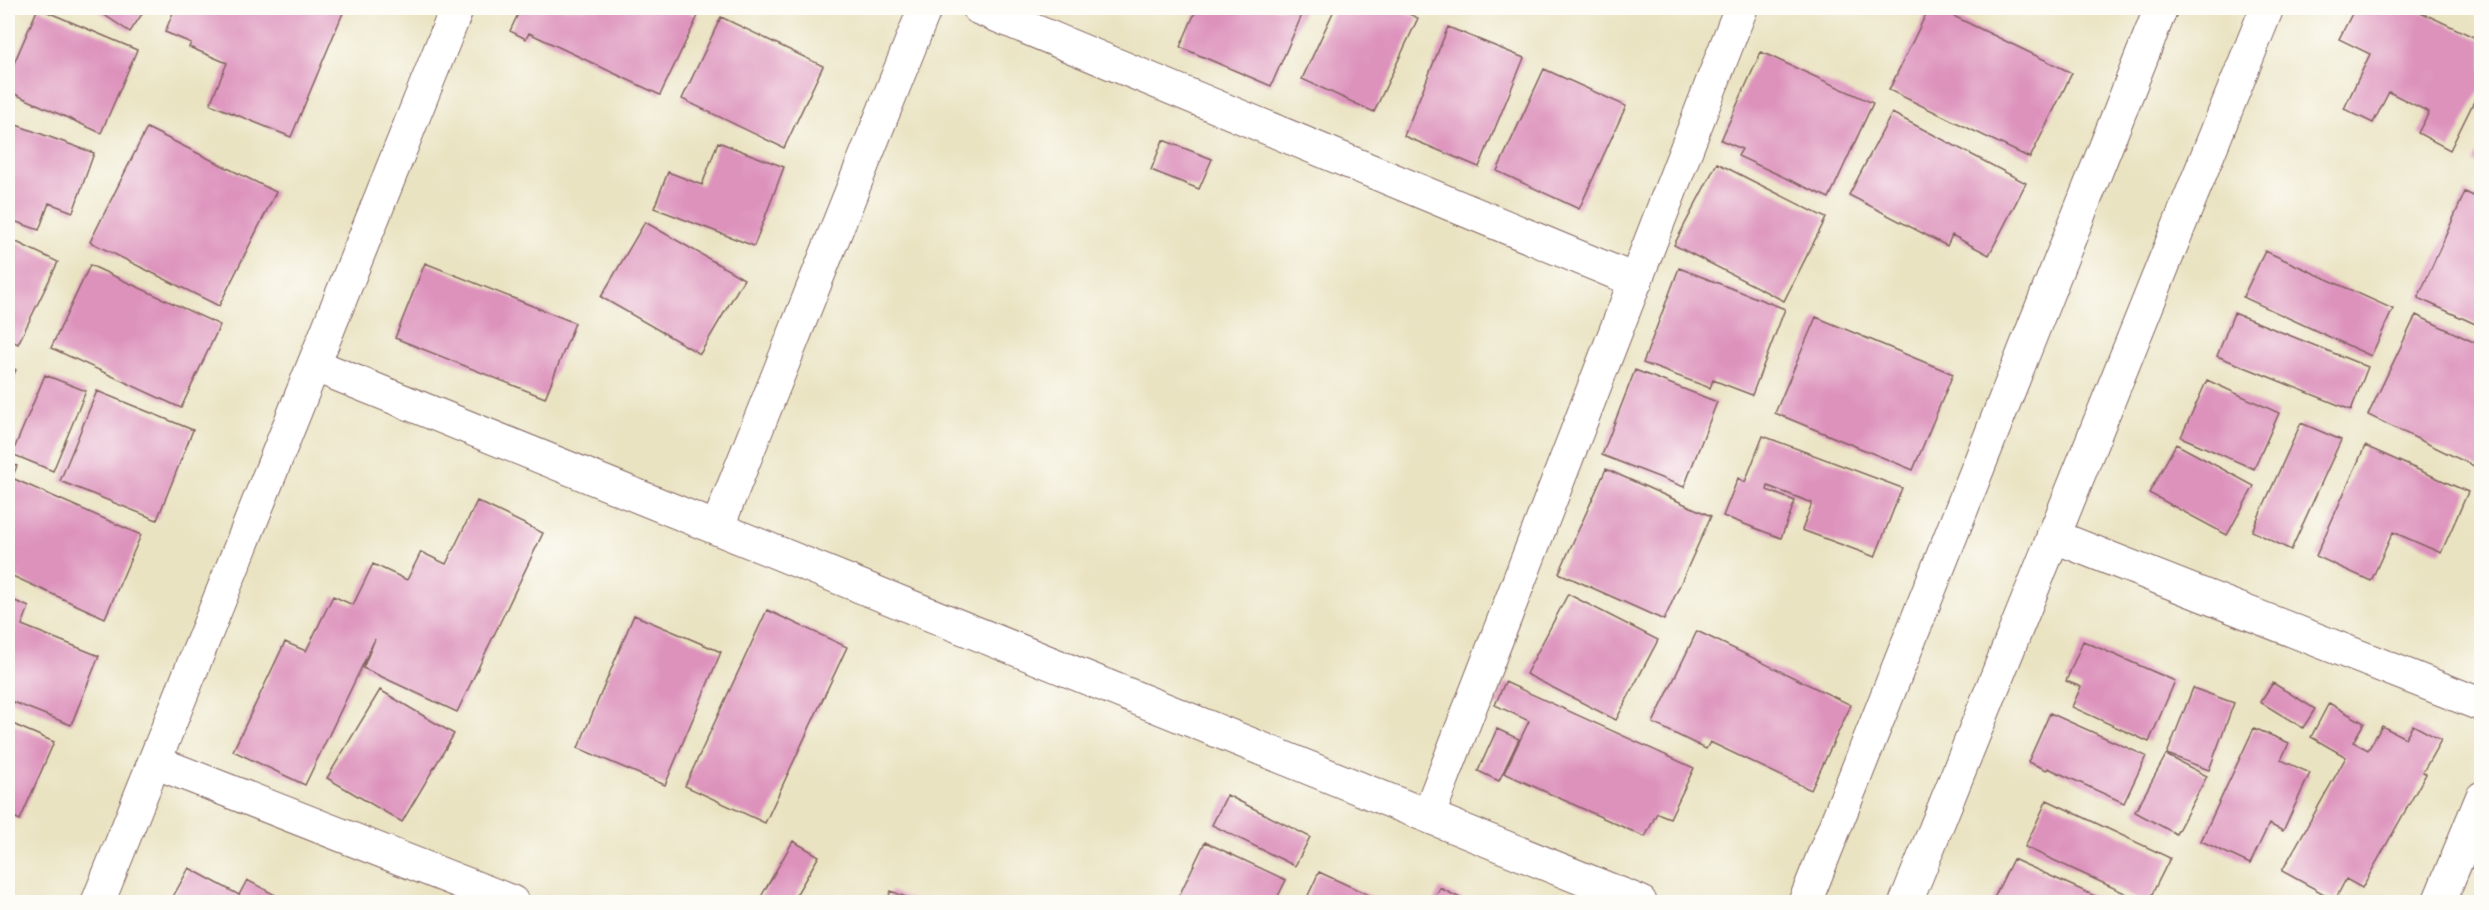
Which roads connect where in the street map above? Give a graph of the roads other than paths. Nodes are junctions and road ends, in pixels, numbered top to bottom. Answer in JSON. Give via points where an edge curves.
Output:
{"nodes":[{"id":1,"x":457,"y":8,"type":"edge"},
{"id":2,"x":925,"y":8,"type":"edge"},
{"id":3,"x":979,"y":8,"type":"edge"},
{"id":4,"x":1741,"y":8,"type":"edge"},
{"id":5,"x":2161,"y":8,"type":"edge"},
{"id":6,"x":2267,"y":8,"type":"edge"},
{"id":7,"x":1636,"y":281,"type":"junction"},
{"id":8,"x":314,"y":365,"type":"junction"},
{"id":9,"x":717,"y":528,"type":"junction"},
{"id":10,"x":2053,"y":536,"type":"junction"},
{"id":11,"x":2481,"y":705,"type":"edge"},
{"id":12,"x":155,"y":762,"type":"junction"},
{"id":13,"x":2481,"y":798,"type":"edge"},
{"id":14,"x":1428,"y":816,"type":"junction"},
{"id":15,"x":98,"y":903,"type":"edge"},
{"id":16,"x":512,"y":903,"type":"edge"},
{"id":17,"x":1640,"y":903,"type":"edge"},
{"id":18,"x":1805,"y":903,"type":"edge"},
{"id":19,"x":1906,"y":903,"type":"edge"},
{"id":20,"x":2439,"y":903,"type":"edge"}],
"edges":[{"from":1,"to":8,"type":"street"},
{"from":2,"to":9,"type":"street"},
{"from":3,"to":7,"type":"street"},
{"from":4,"to":7,"type":"street"},
{"from":5,"to":18,"type":"street"},
{"from":6,"to":10,"type":"street"},
{"from":7,"to":14,"type":"street"},
{"from":8,"to":9,"type":"street"},
{"from":8,"to":12,"type":"street"},
{"from":9,"to":14,"type":"street"},
{"from":10,"to":11,"type":"street"},
{"from":10,"to":19,"type":"street"},
{"from":12,"to":15,"type":"street"},
{"from":12,"to":16,"type":"street"},
{"from":13,"to":20,"type":"street"},
{"from":14,"to":17,"type":"street"}]}
